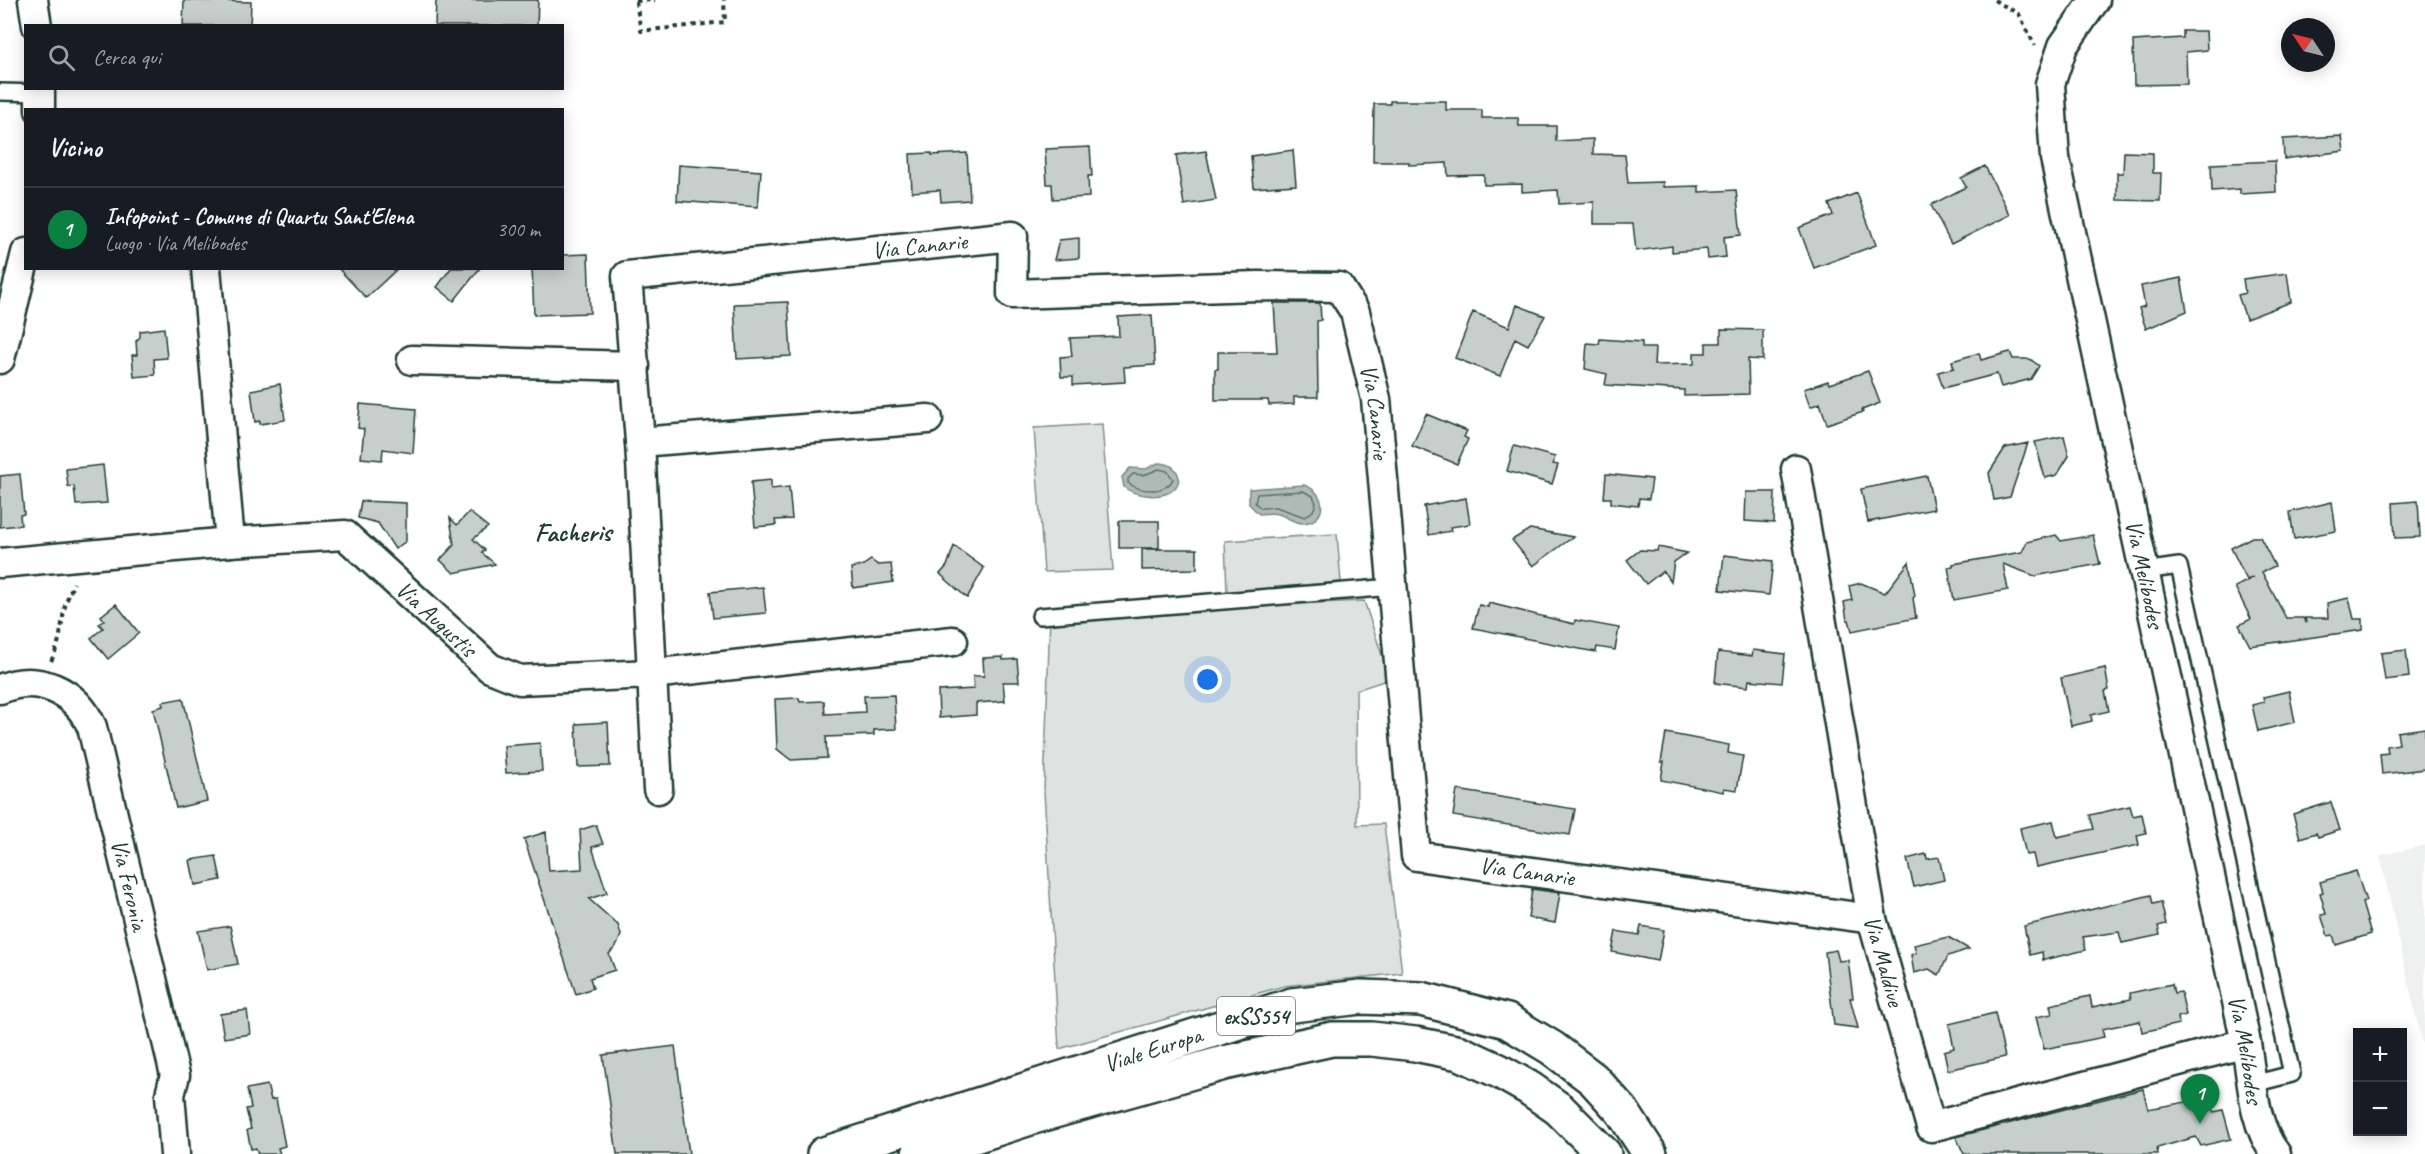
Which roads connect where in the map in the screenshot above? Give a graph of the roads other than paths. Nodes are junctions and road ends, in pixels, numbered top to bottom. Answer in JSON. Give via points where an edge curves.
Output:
{"nodes":[{"id":1,"x":33,"y":0,"type":"edge"},
{"id":2,"x":2095,"y":0,"type":"edge"},
{"id":3,"x":37,"y":24,"type":"edge"},
{"id":4,"x":0,"y":92,"type":"edge"},
{"id":5,"x":40,"y":97,"type":"edge"},
{"id":6,"x":24,"y":261,"type":"edge"},
{"id":7,"x":206,"y":270,"type":"edge"},
{"id":8,"x":0,"y":360,"type":"edge"},
{"id":9,"x":412,"y":360,"type":"dead end"},
{"id":10,"x":635,"y":366,"type":"junction"},
{"id":11,"x":928,"y":419,"type":"dead end"},
{"id":12,"x":640,"y":442,"type":"junction"},
{"id":13,"x":1796,"y":470,"type":"dead end"},
{"id":14,"x":230,"y":542,"type":"junction"},
{"id":15,"x":0,"y":563,"type":"edge"},
{"id":16,"x":2144,"y":571,"type":"junction"},
{"id":17,"x":1392,"y":587,"type":"junction"},
{"id":18,"x":1040,"y":616,"type":"dead end"},
{"id":19,"x":953,"y":641,"type":"dead end"},
{"id":20,"x":651,"y":674,"type":"junction"},
{"id":21,"x":0,"y":689,"type":"edge"},
{"id":22,"x":658,"y":789,"type":"dead end"},
{"id":23,"x":1872,"y":920,"type":"junction"},
{"id":24,"x":2246,"y":1043,"type":"junction"},
{"id":25,"x":2253,"y":1084,"type":"junction"},
{"id":26,"x":2270,"y":1151,"type":"edge"},
{"id":27,"x":175,"y":1154,"type":"edge"},
{"id":28,"x":824,"y":1154,"type":"edge"},
{"id":29,"x":919,"y":1154,"type":"edge"},
{"id":30,"x":1604,"y":1154,"type":"edge"},
{"id":31,"x":1650,"y":1154,"type":"edge"}],
"edges":[{"from":1,"to":3,"type":"street"},
{"from":2,"to":16,"type":"street","name":"Via Melibodes","via":[[2063,46],[2050,84],[2055,158]]},
{"from":4,"to":5,"type":"lane"},
{"from":6,"to":8,"type":"street"},
{"from":7,"to":14,"type":"street"},
{"from":9,"to":10,"type":"street"},
{"from":10,"to":12,"type":"street"},
{"from":10,"to":17,"type":"street","name":"Via Canarie","via":[[627,276],[1013,236],[1012,294],[1339,287],[1355,312],[1376,399]]},
{"from":11,"to":12,"type":"street"},
{"from":12,"to":20,"type":"street"},
{"from":13,"to":23,"type":"street","name":"Via Maldive"},
{"from":14,"to":15,"type":"street","name":"Via Augustis"},
{"from":14,"to":20,"type":"street","name":"Via Augustis","via":[[345,535],[490,668],[520,680]]},
{"from":16,"to":24,"type":"street","name":"Via Melibodes"},
{"from":16,"to":25,"type":"lane","via":[[2179,566],[2292,1074]]},
{"from":17,"to":18,"type":"lane"},
{"from":17,"to":23,"type":"street","name":"Via Canarie","via":[[1416,856]]},
{"from":19,"to":20,"type":"street","name":"Via Augustis"},
{"from":20,"to":22,"type":"street"},
{"from":21,"to":27,"type":"street","name":"Via Feronia","via":[[15,684],[51,686],[70,696],[92,727],[175,1075],[170,1095]]},
{"from":23,"to":24,"type":"street","name":"Via Maldive","via":[[1931,1127]]},
{"from":24,"to":25,"type":"street","name":"Via Melibodes"},
{"from":25,"to":26,"type":"street","name":"Via Melibodes"},
{"from":28,"to":31,"type":"main road","name":"Viale Europa","number":"exSS554","via":[[1292,1005],[1361,997],[1421,999],[1507,1021],[1552,1047],[1593,1079],[1622,1111]]},
{"from":29,"to":30,"type":"main road","name":"Viale Europa","number":"exSS554","via":[[1224,1063],[1332,1040],[1372,1039],[1460,1053],[1498,1071],[1559,1109]]}]}
